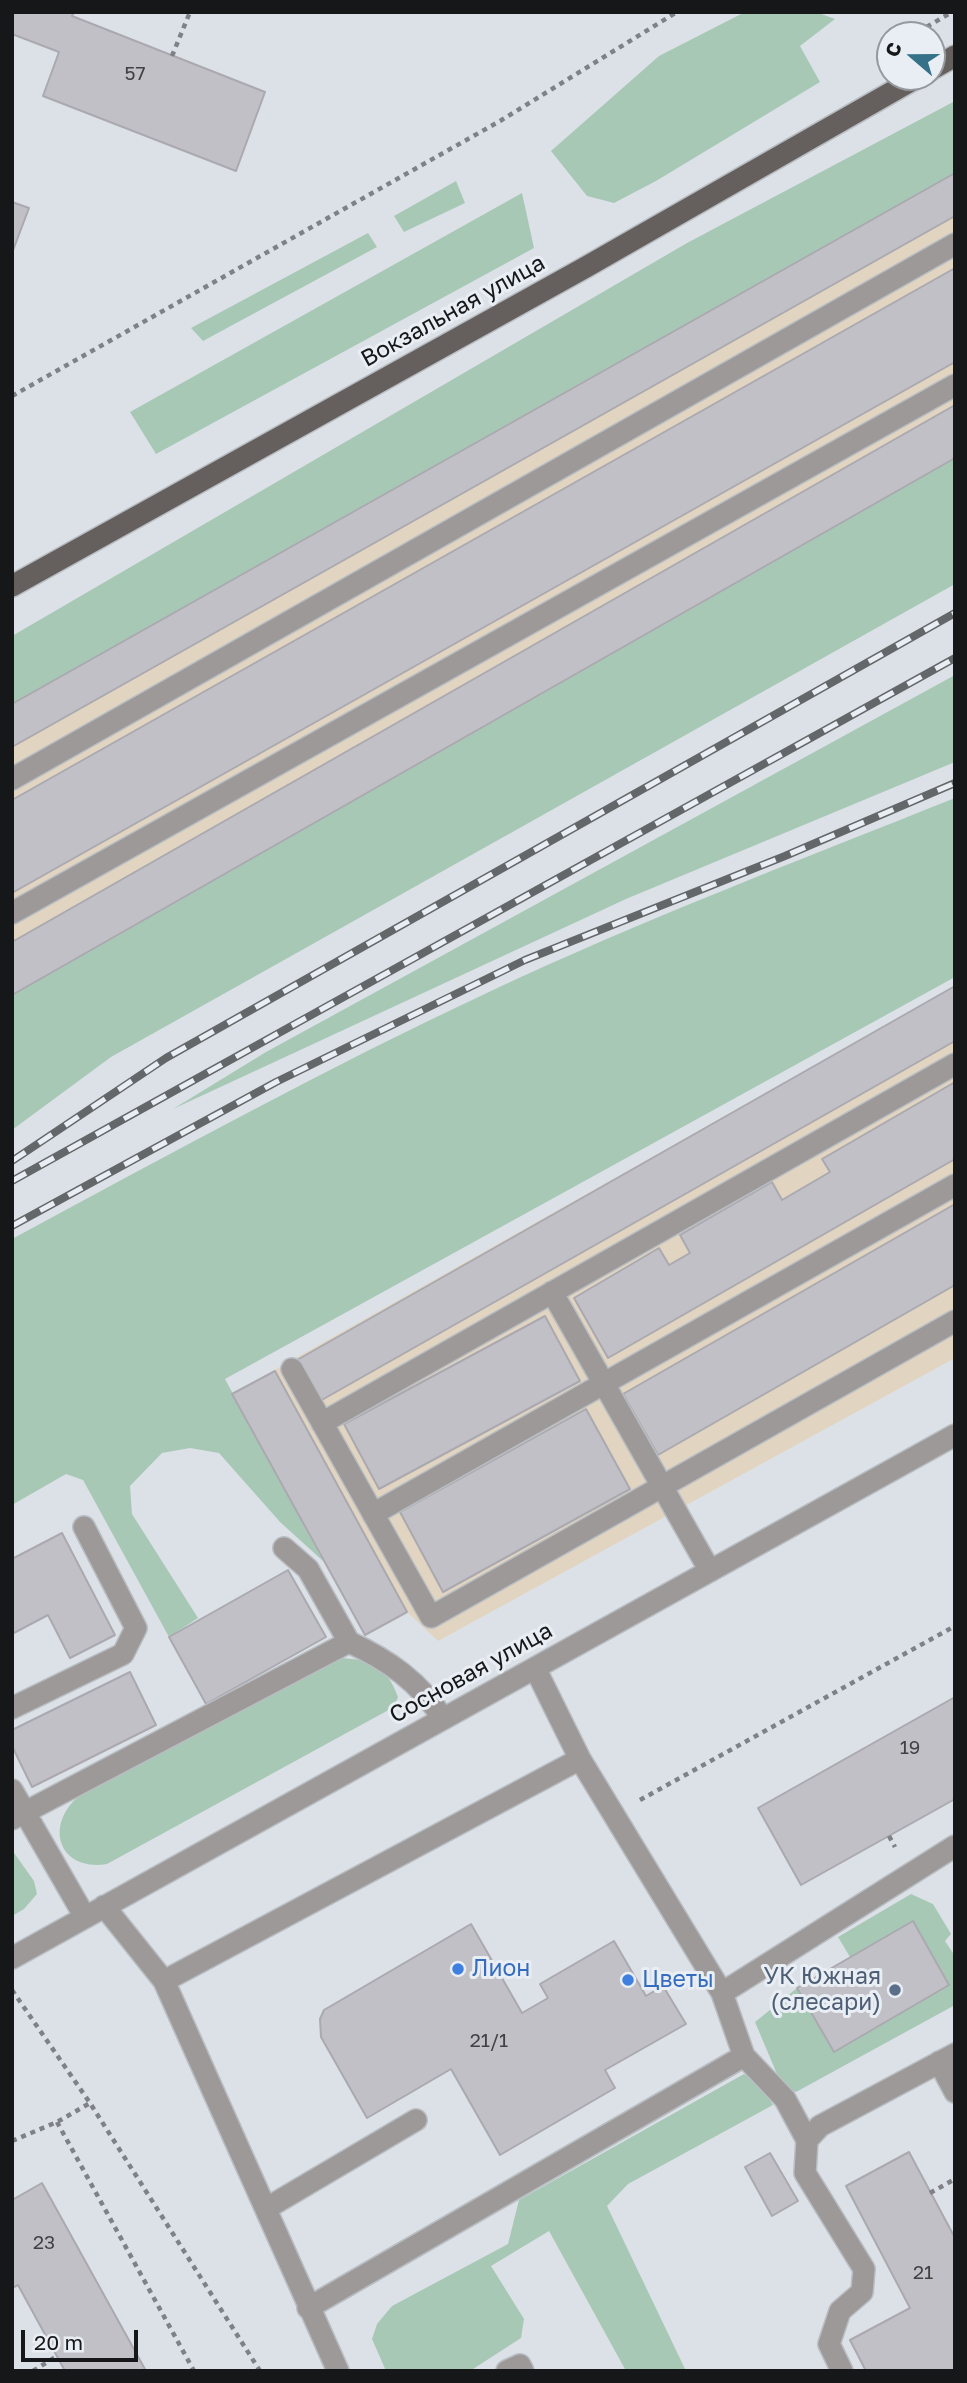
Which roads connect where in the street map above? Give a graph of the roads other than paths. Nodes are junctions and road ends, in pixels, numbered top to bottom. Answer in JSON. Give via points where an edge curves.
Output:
{"nodes":[{"id":1,"x":894,"y":91,"type":"edge"},
{"id":2,"x":955,"y":244,"type":"edge"},
{"id":3,"x":955,"y":385,"type":"edge"},
{"id":4,"x":12,"y":586,"type":"edge"},
{"id":5,"x":12,"y":779,"type":"edge"},
{"id":6,"x":12,"y":913,"type":"edge"},
{"id":7,"x":955,"y":1064,"type":"edge"},
{"id":8,"x":955,"y":1185,"type":"edge"},
{"id":9,"x":552,"y":1292,"type":"junction"},
{"id":10,"x":955,"y":1321,"type":"edge"},
{"id":11,"x":292,"y":1370,"type":"dead end"},
{"id":12,"x":604,"y":1384,"type":"junction"},
{"id":13,"x":322,"y":1423,"type":"junction"},
{"id":14,"x":955,"y":1434,"type":"edge"},
{"id":15,"x":662,"y":1487,"type":"junction"},
{"id":16,"x":373,"y":1514,"type":"junction"},
{"id":17,"x":85,"y":1527,"type":"dead end"},
{"id":18,"x":285,"y":1548,"type":"dead end"},
{"id":19,"x":710,"y":1571,"type":"junction"},
{"id":20,"x":349,"y":1642,"type":"junction"},
{"id":21,"x":535,"y":1668,"type":"junction"},
{"id":22,"x":12,"y":1708,"type":"edge"},
{"id":23,"x":443,"y":1719,"type":"junction"},
{"id":24,"x":580,"y":1759,"type":"junction"},
{"id":25,"x":12,"y":1790,"type":"edge"},
{"id":26,"x":18,"y":1816,"type":"edge"},
{"id":27,"x":955,"y":1846,"type":"edge"},
{"id":28,"x":104,"y":1906,"type":"junction"},
{"id":29,"x":85,"y":1917,"type":"junction"},
{"id":30,"x":12,"y":1958,"type":"edge"},
{"id":31,"x":164,"y":1981,"type":"junction"},
{"id":32,"x":722,"y":1993,"type":"junction"},
{"id":33,"x":744,"y":2056,"type":"junction"},
{"id":34,"x":947,"y":2057,"type":"edge"},
{"id":35,"x":955,"y":2092,"type":"edge"},
{"id":36,"x":416,"y":2120,"type":"dead end"},
{"id":37,"x":807,"y":2140,"type":"junction"},
{"id":38,"x":267,"y":2208,"type":"junction"},
{"id":39,"x":308,"y":2308,"type":"junction"},
{"id":40,"x":338,"y":2371,"type":"edge"},
{"id":41,"x":508,"y":2371,"type":"edge"},
{"id":42,"x":523,"y":2371,"type":"edge"},
{"id":43,"x":842,"y":2371,"type":"edge"}],
"edges":[{"from":1,"to":4,"type":"main road","name":"Вокзальная улица"},
{"from":2,"to":5,"type":"street"},
{"from":3,"to":6,"type":"street"},
{"from":7,"to":9,"type":"street"},
{"from":8,"to":12,"type":"street"},
{"from":9,"to":12,"type":"street"},
{"from":9,"to":13,"type":"street"},
{"from":10,"to":15,"type":"street"},
{"from":11,"to":13,"type":"street"},
{"from":12,"to":15,"type":"street"},
{"from":12,"to":16,"type":"street"},
{"from":13,"to":16,"type":"street"},
{"from":14,"to":19,"type":"street","name":"Сосновая улица"},
{"from":15,"to":16,"type":"street","via":[[431,1617]]},
{"from":15,"to":19,"type":"street"},
{"from":17,"to":22,"type":"street","via":[[136,1628],[123,1654]]},
{"from":18,"to":20,"type":"street","via":[[308,1569]]},
{"from":19,"to":21,"type":"street","name":"Сосновая улица"},
{"from":20,"to":23,"type":"street","via":[[376,1654],[427,1693]]},
{"from":20,"to":26,"type":"street"},
{"from":21,"to":23,"type":"street","name":"Сосновая улица"},
{"from":21,"to":24,"type":"street"},
{"from":23,"to":28,"type":"street","name":"Сосновая улица"},
{"from":24,"to":31,"type":"street"},
{"from":24,"to":32,"type":"street"},
{"from":25,"to":26,"type":"street"},
{"from":26,"to":29,"type":"street"},
{"from":27,"to":32,"type":"street"},
{"from":28,"to":29,"type":"street","name":"Сосновая улица"},
{"from":28,"to":31,"type":"street"},
{"from":29,"to":30,"type":"street","name":"Сосновая улица"},
{"from":31,"to":38,"type":"street"},
{"from":32,"to":33,"type":"street"},
{"from":33,"to":37,"type":"street","via":[[785,2099]]},
{"from":33,"to":39,"type":"street"},
{"from":34,"to":35,"type":"street"},
{"from":34,"to":37,"type":"street","via":[[820,2126]]},
{"from":36,"to":38,"type":"street"},
{"from":37,"to":43,"type":"street","via":[[805,2173],[864,2269],[862,2292],[840,2311],[829,2344]]},
{"from":38,"to":39,"type":"street"},
{"from":39,"to":40,"type":"street"},
{"from":41,"to":42,"type":"street","via":[[520,2365]]}]}
